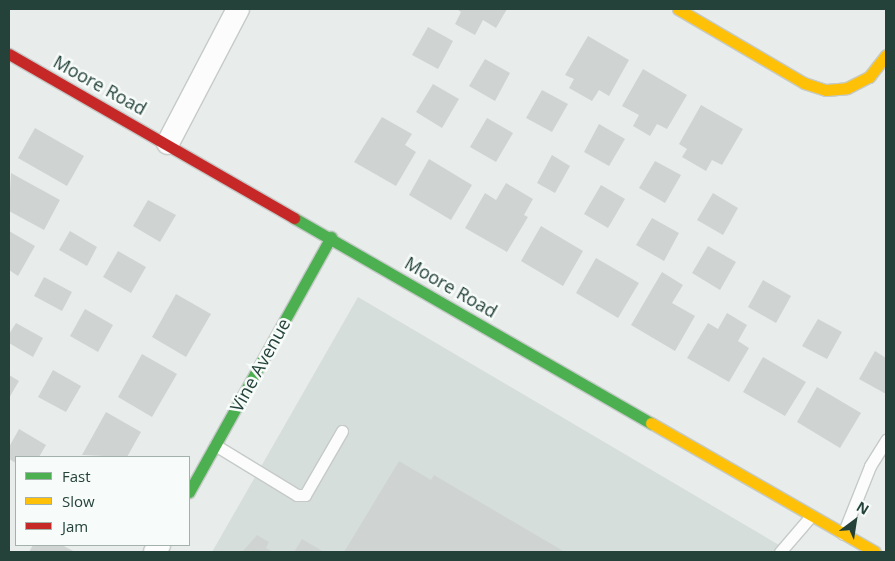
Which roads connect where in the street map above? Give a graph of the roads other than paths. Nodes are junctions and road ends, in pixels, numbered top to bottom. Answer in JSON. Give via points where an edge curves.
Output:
{"nodes":[{"id":1,"x":238,"y":9,"type":"edge"},
{"id":2,"x":678,"y":9,"type":"edge"},
{"id":3,"x":9,"y":54,"type":"edge"},
{"id":4,"x":886,"y":55,"type":"edge"},
{"id":5,"x":168,"y":143,"type":"junction"},
{"id":6,"x":331,"y":237,"type":"junction"},
{"id":7,"x":342,"y":430,"type":"dead end"},
{"id":8,"x":886,"y":440,"type":"edge"},
{"id":9,"x":215,"y":445,"type":"junction"},
{"id":10,"x":190,"y":490,"type":"edge"},
{"id":11,"x":811,"y":516,"type":"junction"},
{"id":12,"x":843,"y":534,"type":"junction"},
{"id":13,"x":780,"y":552,"type":"edge"},
{"id":14,"x":874,"y":552,"type":"edge"}],
"edges":[{"from":1,"to":5,"type":"street"},
{"from":2,"to":4,"type":"street","via":[[804,82],[826,90],[847,88],[869,77]]},
{"from":3,"to":5,"type":"street","name":"Moore Road"},
{"from":5,"to":6,"type":"street","name":"Moore Road"},
{"from":6,"to":9,"type":"street","name":"Vine Avenue"},
{"from":6,"to":11,"type":"street","name":"Moore Road"},
{"from":7,"to":9,"type":"lane","via":[[305,495],[297,495]]},
{"from":8,"to":12,"type":"lane","via":[[870,466]]},
{"from":9,"to":10,"type":"street","name":"Vine Avenue"},
{"from":11,"to":12,"type":"street","name":"Moore Road"},
{"from":11,"to":13,"type":"lane"},
{"from":12,"to":14,"type":"street","name":"Moore Road"}]}
